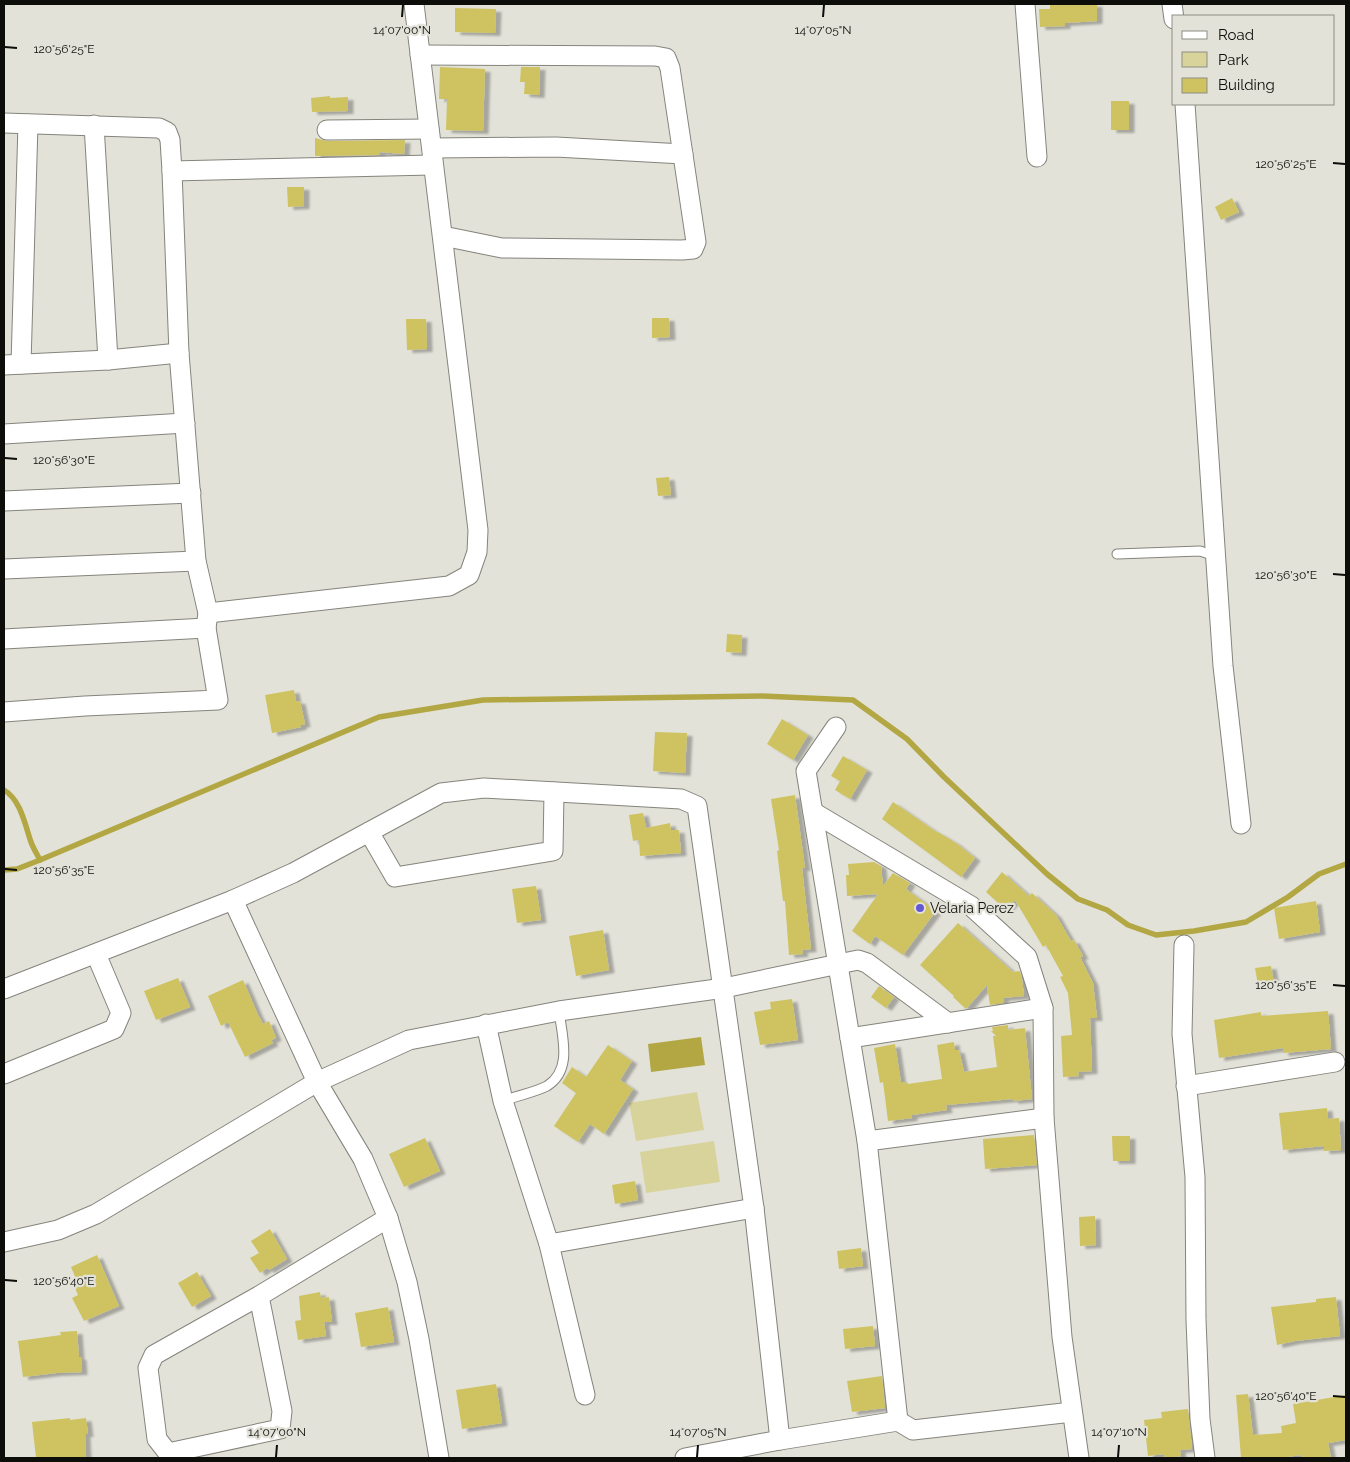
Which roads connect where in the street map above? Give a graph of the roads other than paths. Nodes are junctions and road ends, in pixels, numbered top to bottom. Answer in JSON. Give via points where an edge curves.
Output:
{"nodes":[{"id":1,"x":414,"y":4,"type":"edge"},
{"id":2,"x":1025,"y":4,"type":"edge"},
{"id":3,"x":420,"y":55,"type":"junction"},
{"id":4,"x":1185,"y":105,"type":"edge"},
{"id":5,"x":4,"y":123,"type":"edge"},
{"id":6,"x":28,"y":124,"type":"junction"},
{"id":7,"x":94,"y":125,"type":"junction"},
{"id":8,"x":429,"y":129,"type":"junction"},
{"id":9,"x":327,"y":130,"type":"dead end"},
{"id":10,"x":683,"y":154,"type":"junction"},
{"id":11,"x":432,"y":157,"type":"junction"},
{"id":12,"x":1037,"y":157,"type":"dead end"},
{"id":13,"x":172,"y":171,"type":"junction"},
{"id":14,"x":443,"y":236,"type":"junction"},
{"id":15,"x":179,"y":353,"type":"junction"},
{"id":16,"x":108,"y":360,"type":"junction"},
{"id":17,"x":13,"y":364,"type":"edge"},
{"id":18,"x":185,"y":422,"type":"junction"},
{"id":19,"x":4,"y":434,"type":"edge"},
{"id":20,"x":191,"y":493,"type":"junction"},
{"id":21,"x":4,"y":501,"type":"edge"},
{"id":22,"x":1117,"y":554,"type":"dead end"},
{"id":23,"x":1215,"y":556,"type":"junction"},
{"id":24,"x":196,"y":561,"type":"junction"},
{"id":25,"x":4,"y":569,"type":"edge"},
{"id":26,"x":207,"y":621,"type":"junction"},
{"id":27,"x":4,"y":639,"type":"edge"},
{"id":28,"x":4,"y":712,"type":"edge"},
{"id":29,"x":836,"y":727,"type":"dead end"},
{"id":30,"x":554,"y":792,"type":"junction"},
{"id":31,"x":813,"y":812,"type":"junction"},
{"id":32,"x":1241,"y":824,"type":"dead end"},
{"id":33,"x":369,"y":832,"type":"junction"},
{"id":34,"x":233,"y":900,"type":"junction"},
{"id":35,"x":1184,"y":945,"type":"dead end"},
{"id":36,"x":96,"y":954,"type":"junction"},
{"id":37,"x":839,"y":963,"type":"junction"},
{"id":38,"x":724,"y":988,"type":"junction"},
{"id":39,"x":4,"y":989,"type":"edge"},
{"id":40,"x":1043,"y":1008,"type":"junction"},
{"id":41,"x":559,"y":1011,"type":"junction"},
{"id":42,"x":948,"y":1023,"type":"junction"},
{"id":43,"x":486,"y":1024,"type":"junction"},
{"id":44,"x":850,"y":1038,"type":"junction"},
{"id":45,"x":1334,"y":1062,"type":"dead end"},
{"id":46,"x":4,"y":1074,"type":"edge"},
{"id":47,"x":317,"y":1082,"type":"junction"},
{"id":48,"x":1186,"y":1086,"type":"junction"},
{"id":49,"x":503,"y":1101,"type":"junction"},
{"id":50,"x":1044,"y":1118,"type":"junction"},
{"id":51,"x":867,"y":1141,"type":"junction"},
{"id":52,"x":754,"y":1208,"type":"junction"},
{"id":53,"x":388,"y":1218,"type":"junction"},
{"id":54,"x":4,"y":1242,"type":"edge"},
{"id":55,"x":549,"y":1244,"type":"junction"},
{"id":56,"x":259,"y":1296,"type":"junction"},
{"id":57,"x":585,"y":1395,"type":"dead end"},
{"id":58,"x":1072,"y":1412,"type":"junction"},
{"id":59,"x":898,"y":1421,"type":"junction"},
{"id":60,"x":780,"y":1440,"type":"junction"},
{"id":61,"x":439,"y":1458,"type":"edge"},
{"id":62,"x":685,"y":1458,"type":"edge"},
{"id":63,"x":1079,"y":1458,"type":"edge"},
{"id":64,"x":1204,"y":1458,"type":"edge"}],
"edges":[{"from":1,"to":3,"type":"street"},
{"from":2,"to":12,"type":"street"},
{"from":3,"to":8,"type":"street"},
{"from":3,"to":10,"type":"street","via":[[666,58]]},
{"from":4,"to":23,"type":"street"},
{"from":5,"to":6,"type":"street"},
{"from":6,"to":7,"type":"street"},
{"from":6,"to":17,"type":"street"},
{"from":7,"to":13,"type":"street","via":[[159,128],[167,132]]},
{"from":7,"to":16,"type":"street"},
{"from":8,"to":9,"type":"street"},
{"from":8,"to":11,"type":"street"},
{"from":10,"to":11,"type":"street","via":[[556,147]]},
{"from":10,"to":14,"type":"street","via":[[696,242],[692,249],[502,248]]},
{"from":11,"to":13,"type":"street"},
{"from":11,"to":14,"type":"street"},
{"from":13,"to":15,"type":"street"},
{"from":14,"to":26,"type":"street","via":[[478,530],[477,552],[469,574],[449,586]]},
{"from":15,"to":16,"type":"street"},
{"from":15,"to":18,"type":"street"},
{"from":16,"to":17,"type":"street"},
{"from":18,"to":19,"type":"street"},
{"from":18,"to":20,"type":"street"},
{"from":20,"to":21,"type":"street"},
{"from":20,"to":24,"type":"street"},
{"from":22,"to":23,"type":"lane","via":[[1200,551]]},
{"from":23,"to":32,"type":"street","via":[[1223,666]]},
{"from":24,"to":25,"type":"street"},
{"from":24,"to":26,"type":"street"},
{"from":26,"to":27,"type":"street"},
{"from":26,"to":28,"type":"street","via":[[218,700]]},
{"from":29,"to":31,"type":"street","via":[[806,771]]},
{"from":30,"to":33,"type":"street","via":[[484,788],[441,793]]},
{"from":30,"to":33,"type":"street","via":[[552,851],[395,877]]},
{"from":30,"to":38,"type":"street","via":[[681,799],[696,806]]},
{"from":31,"to":37,"type":"street"},
{"from":31,"to":40,"type":"street","via":[[971,906],[1027,957]]},
{"from":33,"to":34,"type":"street","via":[[293,873]]},
{"from":34,"to":36,"type":"street"},
{"from":34,"to":47,"type":"street"},
{"from":35,"to":48,"type":"street","via":[[1182,1034]]},
{"from":36,"to":39,"type":"street"},
{"from":36,"to":46,"type":"street","via":[[121,1013],[114,1028]]},
{"from":37,"to":38,"type":"street"},
{"from":37,"to":42,"type":"street","via":[[858,960],[867,964]]},
{"from":37,"to":44,"type":"street"},
{"from":38,"to":41,"type":"street"},
{"from":38,"to":52,"type":"street"},
{"from":40,"to":42,"type":"street"},
{"from":40,"to":50,"type":"street"},
{"from":41,"to":43,"type":"street"},
{"from":41,"to":49,"type":"lane","via":[[564,1062],[558,1076],[547,1086]]},
{"from":42,"to":44,"type":"street"},
{"from":43,"to":47,"type":"street","via":[[409,1040]]},
{"from":43,"to":49,"type":"street"},
{"from":44,"to":51,"type":"street"},
{"from":45,"to":48,"type":"street"},
{"from":47,"to":53,"type":"street","via":[[362,1159]]},
{"from":47,"to":54,"type":"street","via":[[96,1214],[58,1230]]},
{"from":48,"to":64,"type":"street","via":[[1195,1177],[1196,1320]]},
{"from":49,"to":55,"type":"street"},
{"from":50,"to":51,"type":"street"},
{"from":50,"to":58,"type":"street","via":[[1062,1337]]},
{"from":51,"to":59,"type":"street"},
{"from":52,"to":55,"type":"street"},
{"from":52,"to":60,"type":"street"},
{"from":53,"to":56,"type":"street"},
{"from":53,"to":61,"type":"street","via":[[407,1282]]},
{"from":55,"to":57,"type":"street"},
{"from":56,"to":56,"type":"street","via":[[154,1354],[148,1368],[157,1439],[168,1453],[280,1429],[282,1411]]},
{"from":58,"to":59,"type":"street","via":[[912,1430]]},
{"from":58,"to":63,"type":"street"},
{"from":59,"to":60,"type":"street"},
{"from":60,"to":62,"type":"street"}]}
